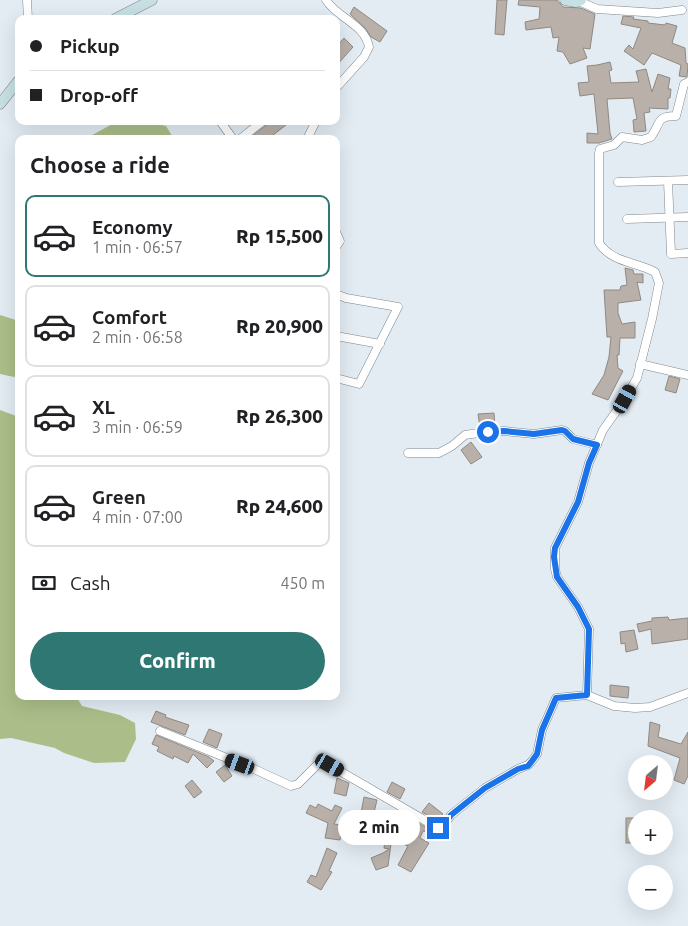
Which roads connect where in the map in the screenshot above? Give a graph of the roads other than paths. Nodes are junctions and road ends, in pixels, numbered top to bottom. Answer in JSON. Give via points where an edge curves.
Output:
{"nodes":[{"id":1,"x":26,"y":0,"type":"edge"},
{"id":2,"x":152,"y":0,"type":"edge"},
{"id":3,"x":326,"y":0,"type":"edge"},
{"id":4,"x":565,"y":0,"type":"edge"},
{"id":5,"x":580,"y":1,"type":"edge"},
{"id":6,"x":682,"y":10,"type":"dead end"},
{"id":7,"x":28,"y":15,"type":"edge"},
{"id":8,"x":123,"y":15,"type":"edge"},
{"id":9,"x":688,"y":82,"type":"edge"},
{"id":10,"x":340,"y":84,"type":"edge"},
{"id":11,"x":15,"y":85,"type":"edge"},
{"id":12,"x":0,"y":104,"type":"edge"},
{"id":13,"x":258,"y":125,"type":"edge"},
{"id":14,"x":245,"y":135,"type":"edge"},
{"id":15,"x":688,"y":180,"type":"edge"},
{"id":16,"x":668,"y":181,"type":"junction"},
{"id":17,"x":618,"y":182,"type":"dead end"},
{"id":18,"x":670,"y":217,"type":"junction"},
{"id":19,"x":688,"y":217,"type":"edge"},
{"id":20,"x":627,"y":218,"type":"dead end"},
{"id":21,"x":688,"y":254,"type":"edge"},
{"id":22,"x":340,"y":296,"type":"edge"},
{"id":23,"x":340,"y":337,"type":"edge"},
{"id":24,"x":380,"y":344,"type":"junction"},
{"id":25,"x":640,"y":364,"type":"junction"},
{"id":26,"x":688,"y":375,"type":"edge"},
{"id":27,"x":340,"y":379,"type":"edge"},
{"id":28,"x":597,"y":445,"type":"junction"},
{"id":29,"x":408,"y":452,"type":"dead end"},
{"id":30,"x":688,"y":693,"type":"edge"},
{"id":31,"x":587,"y":695,"type":"junction"},
{"id":32,"x":160,"y":731,"type":"dead end"}],
"edges":[{"from":1,"to":7,"type":"street"},
{"from":2,"to":8,"type":"street"},
{"from":3,"to":10,"type":"street","via":[[365,35],[369,47]]},
{"from":4,"to":5,"type":"street"},
{"from":5,"to":6,"type":"street","via":[[597,9],[658,13]]},
{"from":9,"to":25,"type":"street","via":[[684,84],[676,116],[660,119],[650,138],[622,137],[614,145],[600,149],[599,153],[599,243],[608,253],[655,272],[658,283]]},
{"from":11,"to":12,"type":"street"},
{"from":13,"to":14,"type":"street"},
{"from":15,"to":16,"type":"street"},
{"from":16,"to":17,"type":"street"},
{"from":16,"to":18,"type":"street"},
{"from":18,"to":19,"type":"street"},
{"from":18,"to":20,"type":"street"},
{"from":18,"to":21,"type":"street","via":[[671,254]]},
{"from":22,"to":24,"type":"street","via":[[398,307]]},
{"from":23,"to":24,"type":"street"},
{"from":24,"to":27,"type":"street","via":[[359,384]]},
{"from":25,"to":26,"type":"street"},
{"from":25,"to":28,"type":"street","via":[[625,399],[603,430]]},
{"from":28,"to":29,"type":"street","via":[[573,439],[562,430],[534,434],[504,431],[465,435],[439,453]]},
{"from":28,"to":31,"type":"street","via":[[578,502],[555,548],[554,557],[557,577],[589,629]]},
{"from":30,"to":31,"type":"street","via":[[650,707],[635,708],[614,706]]},
{"from":31,"to":32,"type":"street","via":[[556,698],[542,730],[537,754],[528,766],[485,788],[438,828],[326,763],[318,764],[298,784],[291,786]]}]}
